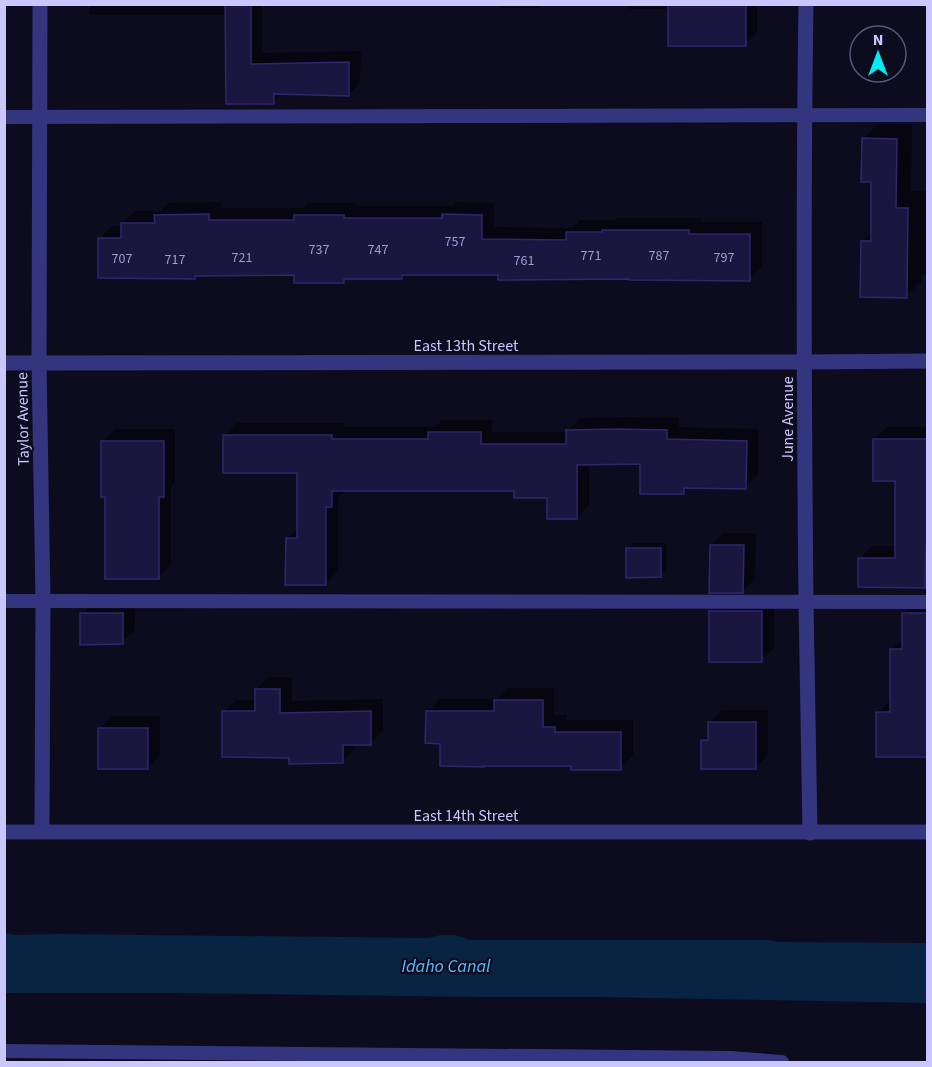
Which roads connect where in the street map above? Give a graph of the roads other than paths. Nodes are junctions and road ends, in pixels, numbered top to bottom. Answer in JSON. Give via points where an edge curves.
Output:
{"nodes":[{"id":1,"x":40,"y":4,"type":"edge"},
{"id":2,"x":806,"y":4,"type":"edge"},
{"id":3,"x":804,"y":115,"type":"junction"},
{"id":4,"x":927,"y":115,"type":"edge"},
{"id":5,"x":4,"y":117,"type":"edge"},
{"id":6,"x":39,"y":117,"type":"junction"},
{"id":7,"x":927,"y":361,"type":"edge"},
{"id":8,"x":805,"y":362,"type":"junction"},
{"id":9,"x":4,"y":363,"type":"edge"},
{"id":10,"x":39,"y":363,"type":"junction"},
{"id":11,"x":43,"y":600,"type":"junction"},
{"id":12,"x":4,"y":601,"type":"edge"},
{"id":13,"x":806,"y":602,"type":"junction"},
{"id":14,"x":927,"y":602,"type":"edge"},
{"id":15,"x":4,"y":832,"type":"edge"},
{"id":16,"x":42,"y":832,"type":"junction"},
{"id":17,"x":927,"y":832,"type":"edge"},
{"id":18,"x":810,"y":833,"type":"junction"},
{"id":19,"x":4,"y":1051,"type":"edge"},
{"id":20,"x":782,"y":1062,"type":"edge"}],
"edges":[{"from":1,"to":6,"type":"street","name":"Taylor Avenue"},
{"from":2,"to":3,"type":"street","name":"June Avenue"},
{"from":3,"to":4,"type":"lane"},
{"from":3,"to":6,"type":"lane"},
{"from":3,"to":8,"type":"street","name":"June Avenue"},
{"from":5,"to":6,"type":"lane"},
{"from":6,"to":10,"type":"street","name":"Taylor Avenue"},
{"from":7,"to":8,"type":"street","name":"East 13th Street"},
{"from":8,"to":10,"type":"street","name":"East 13th Street"},
{"from":8,"to":13,"type":"street","name":"June Avenue"},
{"from":9,"to":10,"type":"street","name":"East 13th Street"},
{"from":10,"to":11,"type":"street","name":"Taylor Avenue"},
{"from":11,"to":12,"type":"lane"},
{"from":11,"to":13,"type":"lane"},
{"from":11,"to":16,"type":"street","name":"Taylor Avenue"},
{"from":13,"to":14,"type":"lane"},
{"from":13,"to":18,"type":"street","name":"June Avenue"},
{"from":15,"to":16,"type":"street","name":"East 14th Street"},
{"from":16,"to":18,"type":"street","name":"East 14th Street"},
{"from":17,"to":18,"type":"street","name":"East 14th Street"},
{"from":19,"to":20,"type":"lane","via":[[730,1058]]}]}
